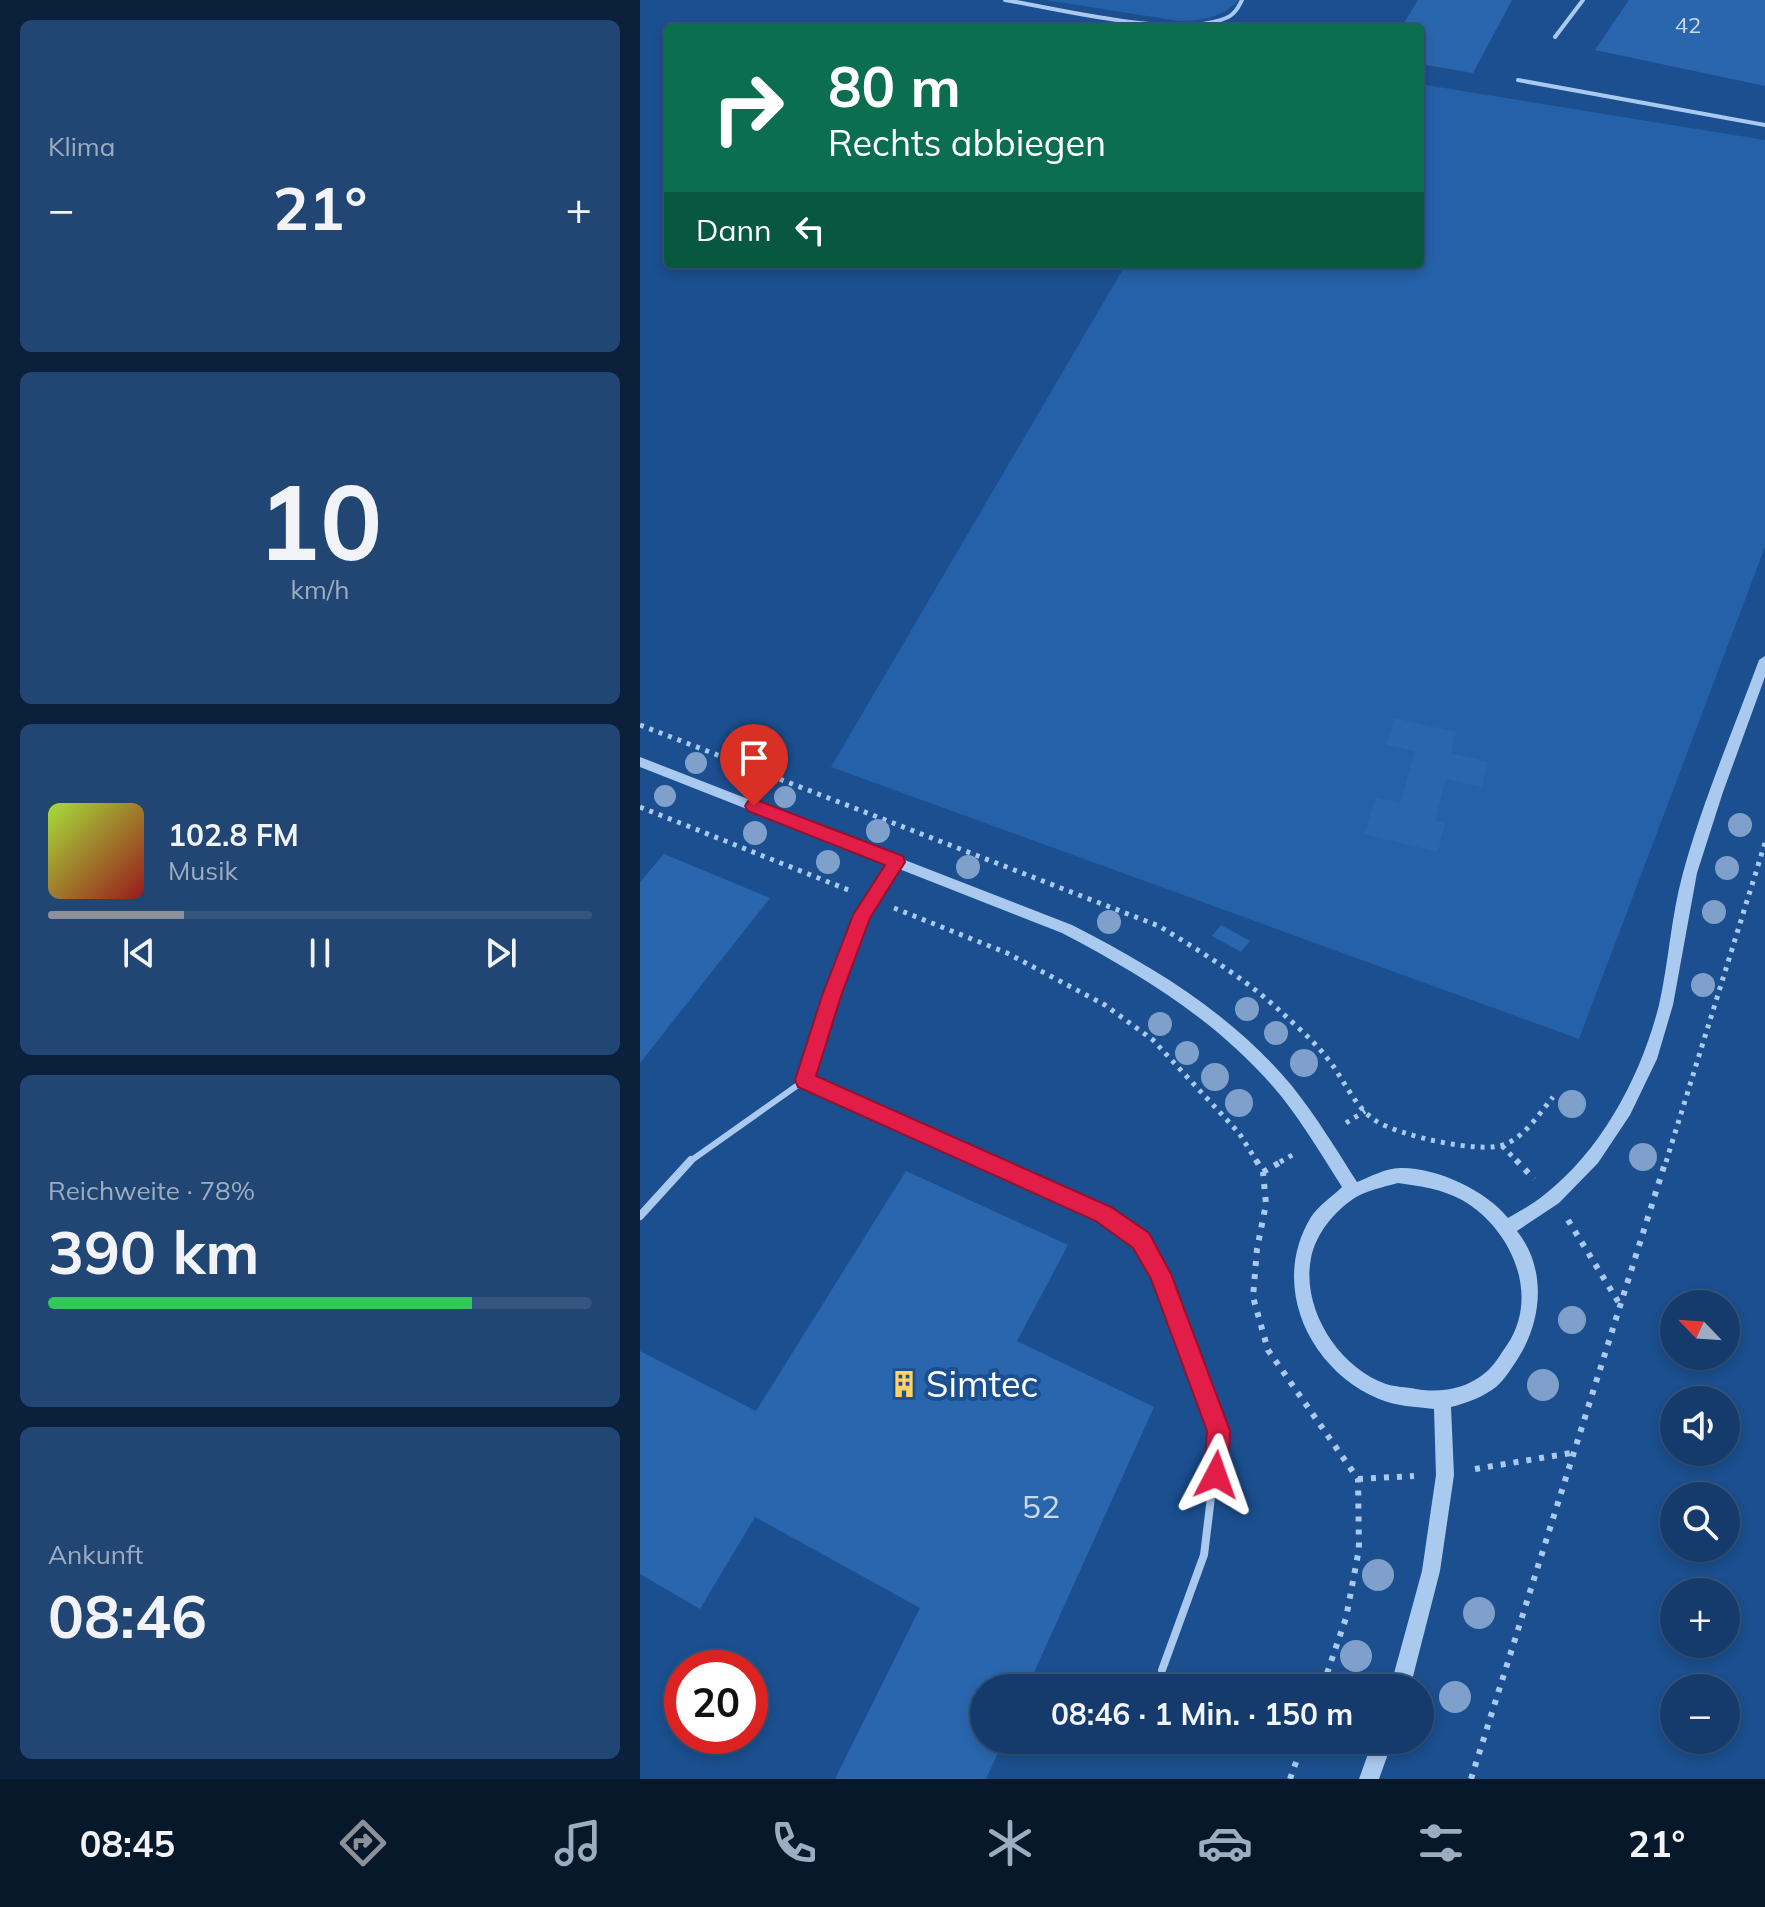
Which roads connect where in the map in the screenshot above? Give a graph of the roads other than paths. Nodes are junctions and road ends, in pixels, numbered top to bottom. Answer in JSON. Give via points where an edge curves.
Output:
{"nodes":[{"id":1,"x":1005,"y":0,"type":"edge"},
{"id":2,"x":1242,"y":0,"type":"edge"},
{"id":3,"x":1583,"y":0,"type":"edge"},
{"id":4,"x":1168,"y":24,"type":"edge"},
{"id":5,"x":1194,"y":24,"type":"edge"},
{"id":6,"x":1555,"y":37,"type":"dead end"},
{"id":7,"x":1518,"y":80,"type":"dead end"},
{"id":8,"x":1765,"y":125,"type":"edge"},
{"id":9,"x":1765,"y":660,"type":"edge"},
{"id":10,"x":640,"y":762,"type":"edge"},
{"id":11,"x":896,"y":862,"type":"junction"},
{"id":12,"x":805,"y":1080,"type":"junction"},
{"id":13,"x":1352,"y":1188,"type":"junction"},
{"id":14,"x":640,"y":1216,"type":"edge"},
{"id":15,"x":1507,"y":1228,"type":"junction"},
{"id":16,"x":1442,"y":1400,"type":"junction"},
{"id":17,"x":1162,"y":1670,"type":"dead end"},
{"id":18,"x":1404,"y":1674,"type":"edge"},
{"id":19,"x":1378,"y":1754,"type":"edge"},
{"id":20,"x":1369,"y":1779,"type":"edge"}],
"edges":[{"from":1,"to":4,"type":"lane"},
{"from":2,"to":5,"type":"lane","via":[[1225,19]]},
{"from":3,"to":6,"type":"lane"},
{"from":7,"to":8,"type":"lane"},
{"from":9,"to":15,"type":"street","via":[[1691,872],[1667,1002],[1640,1082],[1579,1170],[1553,1198]]},
{"from":10,"to":11,"type":"street"},
{"from":11,"to":12,"type":"lane","via":[[862,915]]},
{"from":11,"to":13,"type":"street","via":[[1067,929],[1184,995],[1238,1039],[1286,1091]]},
{"from":12,"to":14,"type":"lane","via":[[694,1157]]},
{"from":12,"to":17,"type":"lane","via":[[1104,1214],[1141,1241],[1160,1274],[1219,1431],[1204,1555]]},
{"from":13,"to":15,"type":"street","via":[[1374,1179],[1422,1176],[1447,1182],[1470,1194]]},
{"from":13,"to":16,"type":"street","via":[[1314,1225],[1304,1250],[1303,1306],[1314,1333],[1354,1379],[1382,1394]]},
{"from":15,"to":16,"type":"street","via":[[1529,1279],[1524,1334],[1512,1358],[1493,1378]]},
{"from":16,"to":18,"type":"street","via":[[1445,1475],[1431,1571]]},
{"from":19,"to":20,"type":"street"}]}
